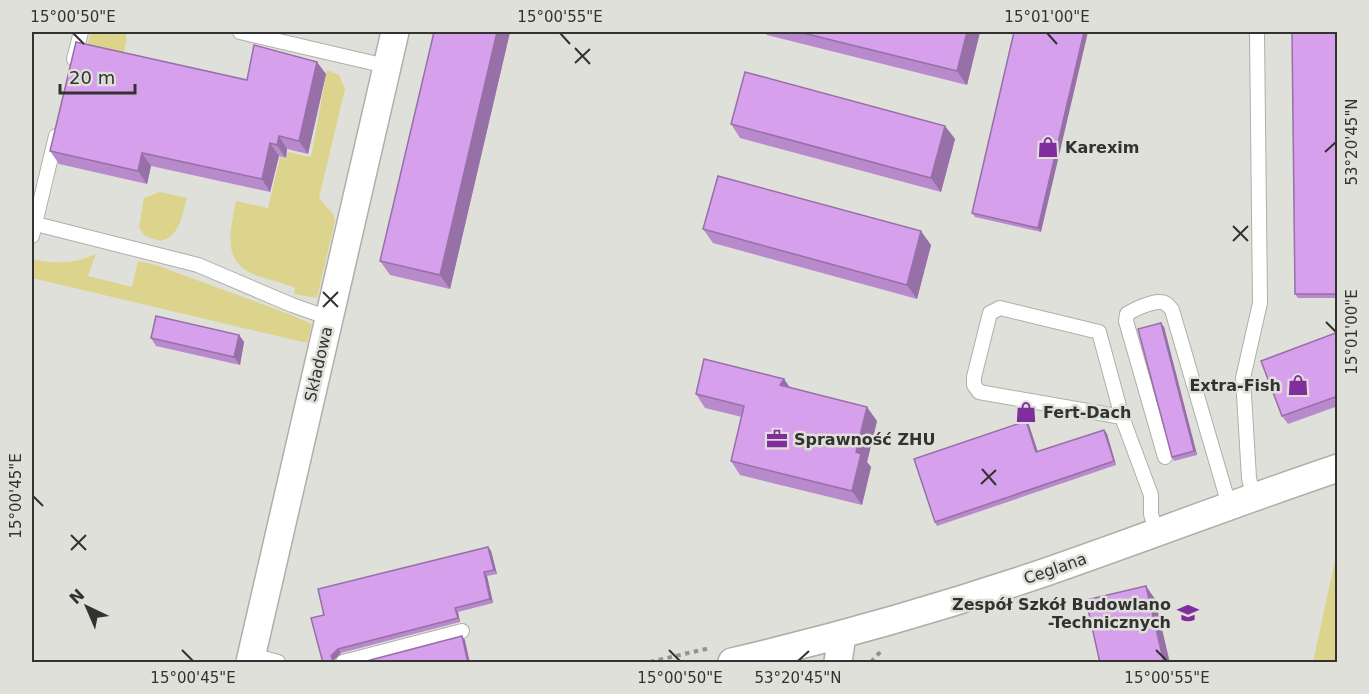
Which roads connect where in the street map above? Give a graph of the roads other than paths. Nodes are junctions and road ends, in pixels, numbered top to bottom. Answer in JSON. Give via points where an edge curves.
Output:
{"nodes":[{"id":1,"x":81,"y":32,"type":"edge"},
{"id":2,"x":240,"y":32,"type":"edge"},
{"id":3,"x":395,"y":32,"type":"edge"},
{"id":4,"x":1257,"y":32,"type":"edge"},
{"id":5,"x":386,"y":66,"type":"junction"},
{"id":6,"x":70,"y":77,"type":"edge"},
{"id":7,"x":60,"y":122,"type":"edge"},
{"id":8,"x":34,"y":230,"type":"edge"},
{"id":9,"x":328,"y":318,"type":"junction"},
{"id":10,"x":1122,"y":417,"type":"junction"},
{"id":11,"x":1166,"y":457,"type":"dead end"},
{"id":12,"x":1338,"y":468,"type":"edge"},
{"id":13,"x":1241,"y":501,"type":"junction"},
{"id":14,"x":1156,"y":531,"type":"junction"},
{"id":15,"x":462,"y":631,"type":"dead end"},
{"id":16,"x":842,"y":635,"type":"junction"},
{"id":17,"x":251,"y":659,"type":"edge"},
{"id":18,"x":278,"y":663,"type":"edge"},
{"id":19,"x":343,"y":663,"type":"edge"},
{"id":20,"x":732,"y":663,"type":"edge"},
{"id":21,"x":838,"y":663,"type":"edge"}],
"edges":[{"from":1,"to":6,"type":"lane"},
{"from":2,"to":5,"type":"lane"},
{"from":3,"to":5,"type":"street","name":"Składowa"},
{"from":4,"to":13,"type":"lane","via":[[1260,303],[1243,378],[1249,478]]},
{"from":5,"to":9,"type":"street","name":"Składowa"},
{"from":7,"to":8,"type":"lane"},
{"from":8,"to":9,"type":"lane","via":[[159,253]]},
{"from":9,"to":17,"type":"street","name":"Składowa"},
{"from":10,"to":10,"type":"lane","via":[[979,392],[974,377],[990,313],[1000,308],[1100,332]]},
{"from":10,"to":14,"type":"lane","via":[[1151,495]]},
{"from":11,"to":13,"type":"lane","via":[[1126,321],[1132,310],[1160,302],[1172,310]]},
{"from":12,"to":13,"type":"street","name":"Ceglana"},
{"from":13,"to":14,"type":"street","name":"Ceglana"},
{"from":14,"to":16,"type":"street","name":"Ceglana","via":[[981,594]]},
{"from":15,"to":19,"type":"lane"},
{"from":16,"to":20,"type":"street","name":"Ceglana"},
{"from":16,"to":21,"type":"street"},
{"from":17,"to":18,"type":"lane"}]}
